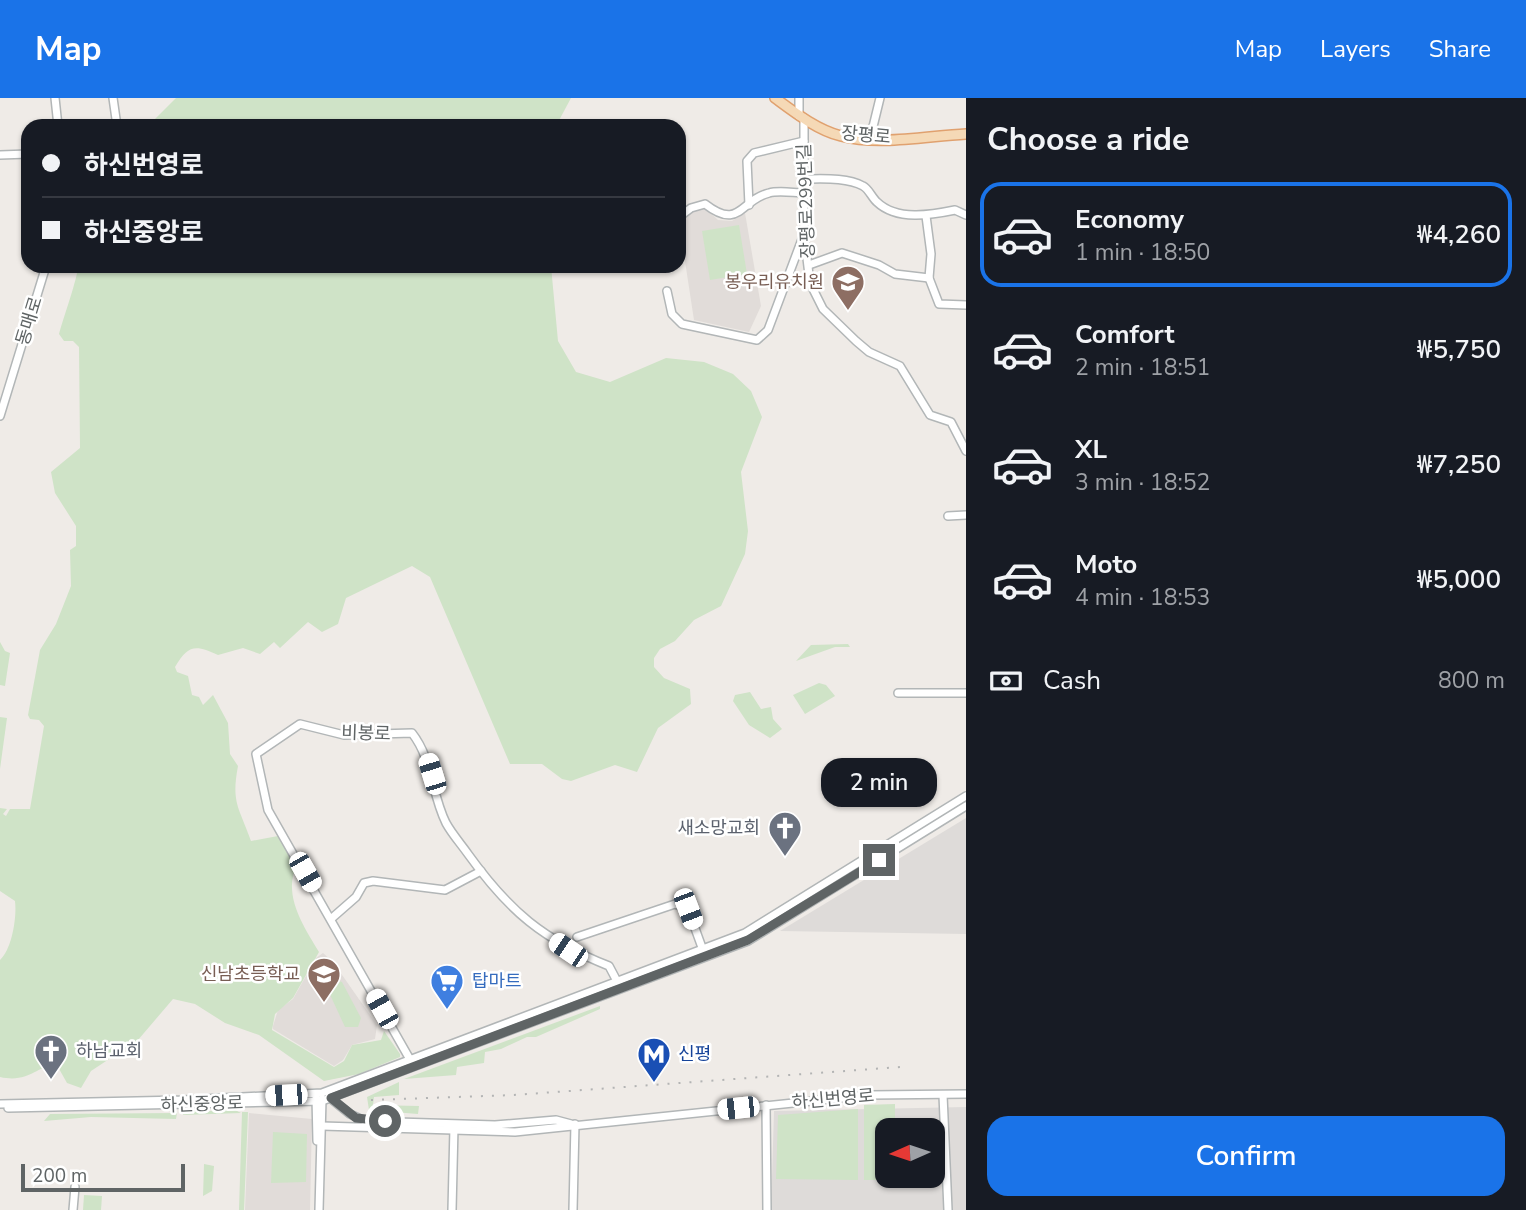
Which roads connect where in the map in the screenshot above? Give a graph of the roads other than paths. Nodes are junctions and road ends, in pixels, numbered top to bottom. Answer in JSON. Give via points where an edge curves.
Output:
{"nodes":[{"id":1,"x":55,"y":98,"type":"edge"},
{"id":2,"x":113,"y":98,"type":"edge"},
{"id":3,"x":775,"y":98,"type":"edge"},
{"id":4,"x":799,"y":98,"type":"edge"},
{"id":5,"x":880,"y":98,"type":"edge"},
{"id":6,"x":801,"y":117,"type":"junction"},
{"id":7,"x":57,"y":119,"type":"edge"},
{"id":8,"x":116,"y":119,"type":"edge"},
{"id":9,"x":966,"y":134,"type":"edge"},
{"id":10,"x":870,"y":139,"type":"junction"},
{"id":11,"x":804,"y":141,"type":"junction"},
{"id":12,"x":21,"y":154,"type":"edge"},
{"id":13,"x":0,"y":155,"type":"edge"},
{"id":14,"x":804,"y":179,"type":"junction"},
{"id":15,"x":804,"y":193,"type":"junction"},
{"id":16,"x":749,"y":205,"type":"junction"},
{"id":17,"x":686,"y":212,"type":"edge"},
{"id":18,"x":966,"y":215,"type":"edge"},
{"id":19,"x":926,"y":216,"type":"junction"},
{"id":20,"x":804,"y":234,"type":"junction"},
{"id":21,"x":809,"y":265,"type":"junction"},
{"id":22,"x":44,"y":273,"type":"edge"},
{"id":23,"x":929,"y":278,"type":"junction"},
{"id":24,"x":667,"y":290,"type":"dead end"},
{"id":25,"x":966,"y":305,"type":"edge"},
{"id":26,"x":0,"y":416,"type":"edge"},
{"id":27,"x":966,"y":451,"type":"edge"},
{"id":28,"x":966,"y":515,"type":"edge"},
{"id":29,"x":948,"y":516,"type":"dead end"},
{"id":30,"x":898,"y":692,"type":"dead end"},
{"id":31,"x":966,"y":693,"type":"edge"},
{"id":32,"x":966,"y":796,"type":"edge"},
{"id":33,"x":966,"y":806,"type":"edge"},
{"id":34,"x":481,"y":871,"type":"junction"},
{"id":35,"x":331,"y":918,"type":"junction"},
{"id":36,"x":577,"y":937,"type":"dead end"},
{"id":37,"x":746,"y":937,"type":"junction"},
{"id":38,"x":702,"y":948,"type":"junction"},
{"id":39,"x":705,"y":958,"type":"junction"},
{"id":40,"x":617,"y":981,"type":"junction"},
{"id":41,"x":621,"y":990,"type":"junction"},
{"id":42,"x":412,"y":1063,"type":"junction"},
{"id":43,"x":943,"y":1094,"type":"junction"},
{"id":44,"x":966,"y":1094,"type":"edge"},
{"id":45,"x":319,"y":1097,"type":"junction"},
{"id":46,"x":331,"y":1098,"type":"junction"},
{"id":47,"x":766,"y":1105,"type":"junction"},
{"id":48,"x":0,"y":1106,"type":"edge"},
{"id":49,"x":575,"y":1124,"type":"junction"},
{"id":50,"x":322,"y":1126,"type":"junction"},
{"id":51,"x":362,"y":1127,"type":"junction"},
{"id":52,"x":454,"y":1127,"type":"junction"},
{"id":53,"x":75,"y":1187,"type":"dead end"},
{"id":54,"x":73,"y":1210,"type":"edge"},
{"id":55,"x":317,"y":1210,"type":"edge"},
{"id":56,"x":452,"y":1210,"type":"edge"},
{"id":57,"x":573,"y":1210,"type":"edge"},
{"id":58,"x":767,"y":1210,"type":"edge"},
{"id":59,"x":948,"y":1210,"type":"edge"}],
"edges":[{"from":1,"to":7,"type":"street"},
{"from":2,"to":8,"type":"street"},
{"from":3,"to":6,"type":"main road","name":"장평로"},
{"from":4,"to":6,"type":"street","name":"장평로299번길"},
{"from":5,"to":10,"type":"street"},
{"from":6,"to":10,"type":"main road","name":"장평로","via":[[840,136]]},
{"from":6,"to":11,"type":"street","name":"장평로299번길"},
{"from":9,"to":10,"type":"main road","name":"장평로"},
{"from":11,"to":14,"type":"street","name":"장평로299번길"},
{"from":11,"to":16,"type":"street","via":[[754,153],[747,161]]},
{"from":12,"to":13,"type":"street"},
{"from":14,"to":15,"type":"street","name":"장평로299번길"},
{"from":14,"to":19,"type":"street","via":[[863,186],[889,209]]},
{"from":15,"to":16,"type":"street","via":[[769,192]]},
{"from":15,"to":20,"type":"street","name":"장평로299번길"},
{"from":16,"to":17,"type":"street","via":[[732,216],[719,215],[705,204]]},
{"from":18,"to":19,"type":"street","via":[[955,210]]},
{"from":19,"to":23,"type":"street"},
{"from":20,"to":21,"type":"street","name":"장평로299번길"},
{"from":20,"to":24,"type":"street","via":[[768,330],[757,340],[682,324],[672,314]]},
{"from":21,"to":23,"type":"street","via":[[842,253],[895,274]]},
{"from":21,"to":27,"type":"street","name":"장평로299번길","via":[[810,284],[823,309],[869,352],[900,366],[930,415],[951,422]]},
{"from":22,"to":26,"type":"street","name":"동매로"},
{"from":23,"to":25,"type":"street","via":[[939,304]]},
{"from":28,"to":29,"type":"street"},
{"from":30,"to":31,"type":"street"},
{"from":32,"to":37,"type":"street"},
{"from":33,"to":37,"type":"street","name":"하신중앙로"},
{"from":34,"to":35,"type":"street","via":[[445,890],[364,883],[356,897]]},
{"from":34,"to":35,"type":"street","name":"비봉로","via":[[446,823],[424,750],[412,733],[344,735],[300,724],[256,754],[258,774],[268,810]]},
{"from":34,"to":40,"type":"street","name":"비봉로","via":[[524,921],[568,950],[609,966]]},
{"from":35,"to":42,"type":"street","name":"비봉로"},
{"from":36,"to":38,"type":"street","via":[[674,904],[688,909]]},
{"from":37,"to":38,"type":"street"},
{"from":37,"to":39,"type":"street","name":"하신중앙로"},
{"from":38,"to":39,"type":"street"},
{"from":38,"to":40,"type":"street"},
{"from":39,"to":41,"type":"street","name":"하신중앙로"},
{"from":40,"to":41,"type":"street"},
{"from":40,"to":42,"type":"street"},
{"from":41,"to":42,"type":"street","name":"하신중앙로"},
{"from":42,"to":45,"type":"street"},
{"from":42,"to":46,"type":"street","name":"하신중앙로"},
{"from":43,"to":44,"type":"street","name":"하신번영로"},
{"from":43,"to":47,"type":"street","name":"하신번영로","via":[[870,1095]]},
{"from":43,"to":59,"type":"street"},
{"from":45,"to":46,"type":"street","name":"하신중앙로"},
{"from":45,"to":48,"type":"street","name":"하신중앙로"},
{"from":45,"to":50,"type":"street"},
{"from":45,"to":51,"type":"street"},
{"from":45,"to":55,"type":"street"},
{"from":46,"to":52,"type":"street","name":"하신번영로","via":[[365,1121]]},
{"from":47,"to":49,"type":"street","name":"하신번영로"},
{"from":47,"to":58,"type":"street"},
{"from":49,"to":52,"type":"street","name":"하신번영로","via":[[515,1132]]},
{"from":49,"to":57,"type":"street"},
{"from":50,"to":51,"type":"street","name":"하신번영로"},
{"from":50,"to":55,"type":"street"},
{"from":51,"to":52,"type":"street","name":"하신번영로"},
{"from":52,"to":56,"type":"street"},
{"from":53,"to":54,"type":"street"}]}
